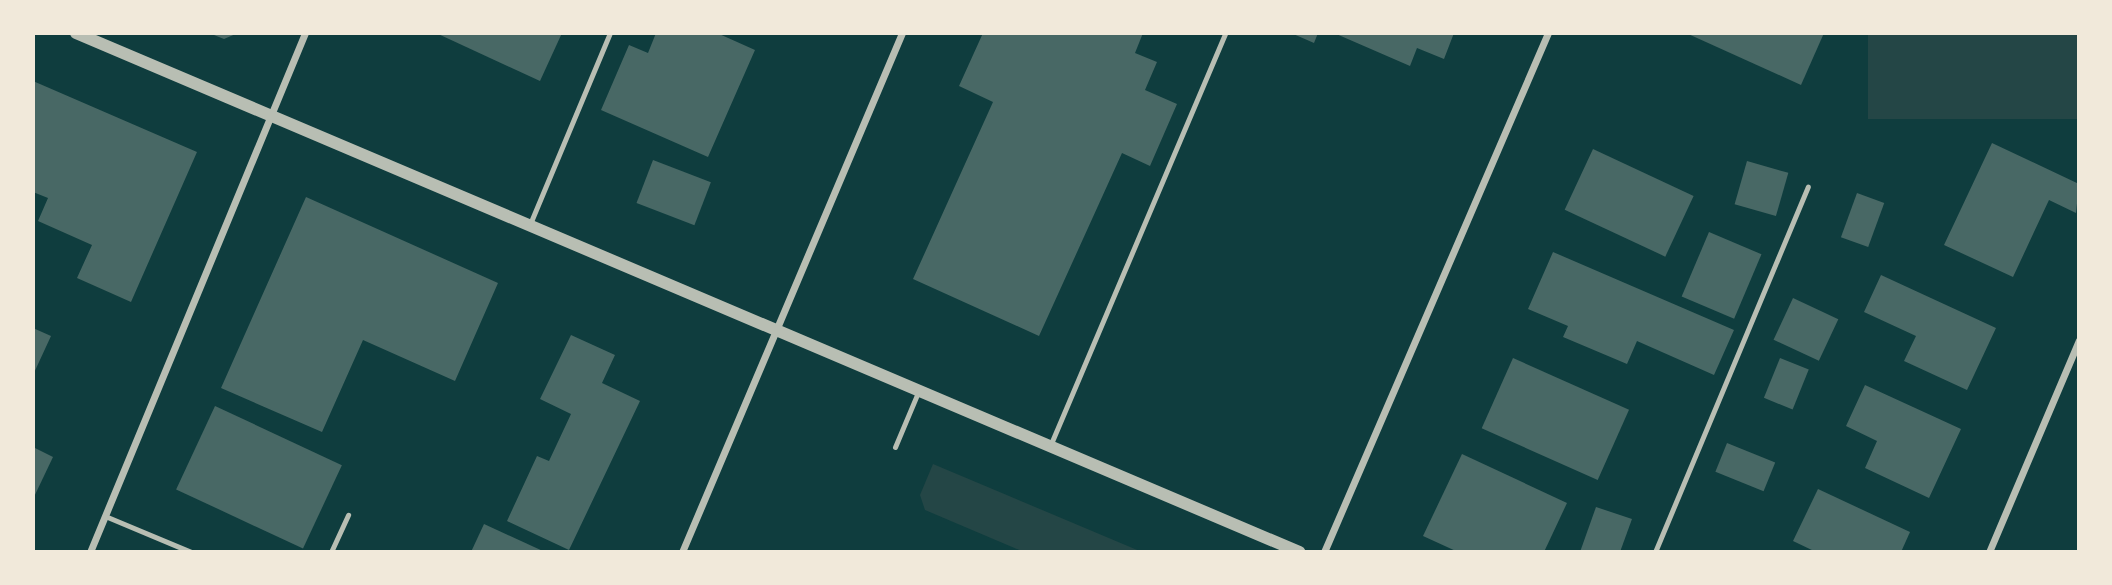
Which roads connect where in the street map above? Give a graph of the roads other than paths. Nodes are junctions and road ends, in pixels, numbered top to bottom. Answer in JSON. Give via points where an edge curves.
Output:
{"nodes":[{"id":1,"x":76,"y":33,"type":"edge"},
{"id":2,"x":305,"y":33,"type":"edge"},
{"id":3,"x":610,"y":33,"type":"edge"},
{"id":4,"x":902,"y":33,"type":"edge"},
{"id":5,"x":1225,"y":33,"type":"edge"},
{"id":6,"x":1548,"y":33,"type":"edge"},
{"id":7,"x":270,"y":115,"type":"junction"},
{"id":8,"x":1808,"y":187,"type":"dead end"},
{"id":9,"x":530,"y":225,"type":"junction"},
{"id":10,"x":775,"y":330,"type":"junction"},
{"id":11,"x":2079,"y":340,"type":"edge"},
{"id":12,"x":919,"y":390,"type":"junction"},
{"id":13,"x":1050,"y":446,"type":"junction"},
{"id":14,"x":895,"y":447,"type":"dead end"},
{"id":15,"x":348,"y":515,"type":"dead end"},
{"id":16,"x":105,"y":516,"type":"junction"},
{"id":17,"x":90,"y":552,"type":"edge"},
{"id":18,"x":191,"y":552,"type":"edge"},
{"id":19,"x":331,"y":552,"type":"edge"},
{"id":20,"x":682,"y":552,"type":"edge"},
{"id":21,"x":1299,"y":552,"type":"edge"},
{"id":22,"x":1324,"y":552,"type":"edge"},
{"id":23,"x":1655,"y":552,"type":"edge"},
{"id":24,"x":1989,"y":552,"type":"edge"}],
"edges":[{"from":1,"to":7,"type":"street"},
{"from":2,"to":7,"type":"street"},
{"from":3,"to":9,"type":"lane"},
{"from":4,"to":10,"type":"street"},
{"from":5,"to":13,"type":"lane"},
{"from":6,"to":22,"type":"street"},
{"from":7,"to":9,"type":"street"},
{"from":7,"to":16,"type":"street"},
{"from":8,"to":23,"type":"lane"},
{"from":9,"to":10,"type":"street"},
{"from":10,"to":12,"type":"street"},
{"from":10,"to":20,"type":"street"},
{"from":11,"to":24,"type":"street"},
{"from":12,"to":13,"type":"street"},
{"from":12,"to":14,"type":"lane"},
{"from":13,"to":21,"type":"street"},
{"from":15,"to":19,"type":"lane"},
{"from":16,"to":17,"type":"street"},
{"from":16,"to":18,"type":"lane"}]}
